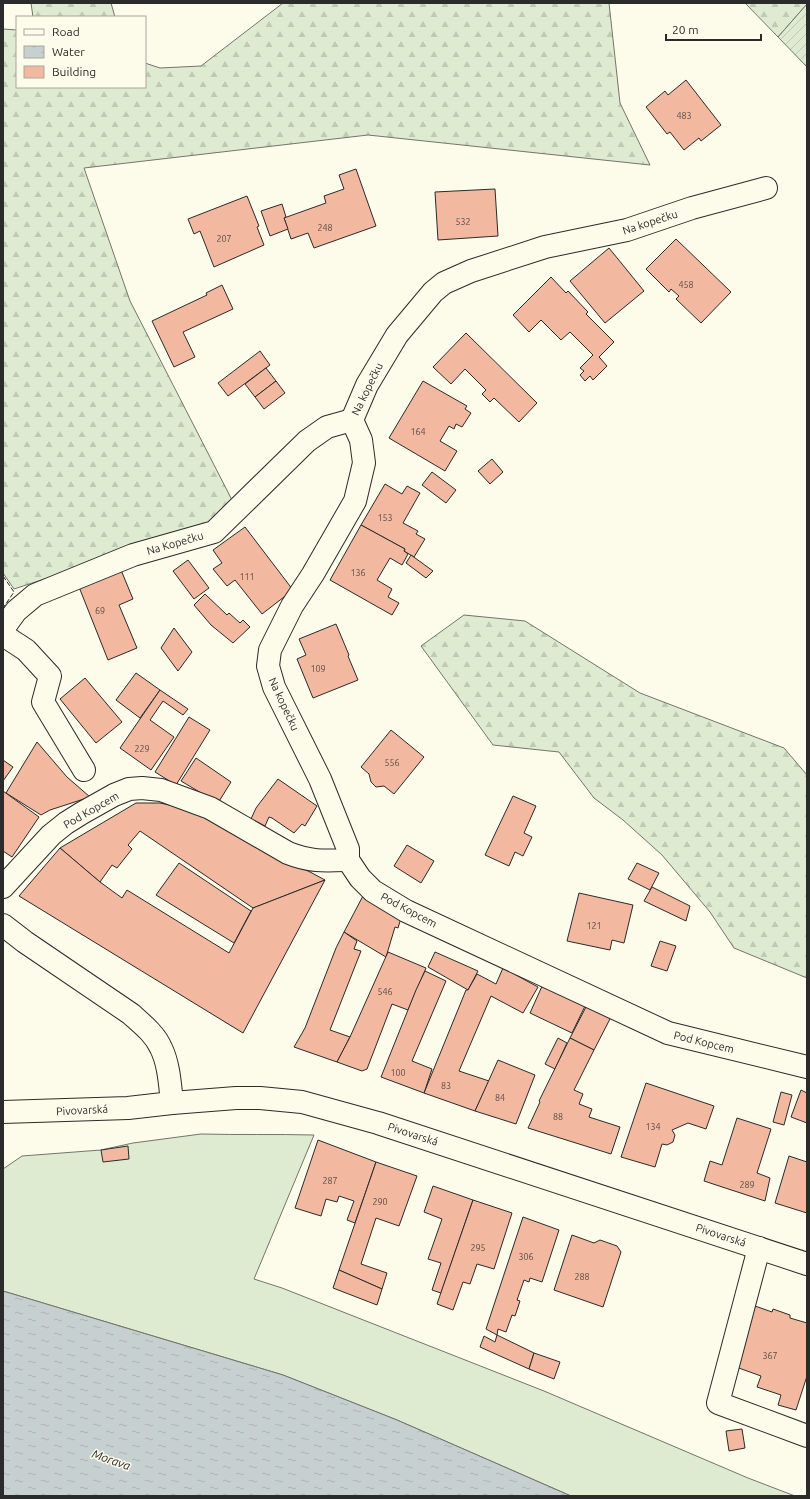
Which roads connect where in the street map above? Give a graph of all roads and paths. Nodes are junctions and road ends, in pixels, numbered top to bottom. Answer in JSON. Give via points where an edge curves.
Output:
{"nodes":[{"id":1,"x":766,"y":188,"type":"dead end"},
{"id":2,"x":352,"y":420,"type":"junction"},
{"id":3,"x":3,"y":629,"type":"edge"},
{"id":4,"x":3,"y":635,"type":"edge"},
{"id":5,"x":84,"y":770,"type":"dead end"},
{"id":6,"x":348,"y":860,"type":"junction"},
{"id":7,"x":3,"y":887,"type":"edge"},
{"id":8,"x":3,"y":925,"type":"edge"},
{"id":9,"x":807,"y":1067,"type":"edge"},
{"id":10,"x":172,"y":1103,"type":"junction"},
{"id":11,"x":3,"y":1112,"type":"edge"},
{"id":12,"x":759,"y":1248,"type":"junction"},
{"id":13,"x":807,"y":1264,"type":"edge"},
{"id":14,"x":807,"y":1436,"type":"edge"}],
"edges":[{"from":1,"to":2,"type":"street","name":"Na kopečku","via":[[692,208],[627,230],[545,247],[471,271],[444,283],[433,292],[397,335],[367,385]]},
{"from":2,"to":3,"type":"street","name":"Na Kopečku","via":[[327,427],[307,441],[214,532],[133,556],[35,595],[16,611]]},
{"from":2,"to":6,"type":"street","name":"Na kopečku","via":[[361,440],[364,463],[355,502],[292,606],[270,650],[268,666],[274,687],[320,779],[348,849]]},
{"from":4,"to":5,"type":"street","via":[[26,650],[50,676],[43,702]]},
{"from":6,"to":7,"type":"street","name":"Pod Kopcem","via":[[320,861],[302,858],[288,853],[210,808],[161,790],[129,789],[66,823],[41,844]]},
{"from":6,"to":9,"type":"street","name":"Pod Kopcem","via":[[373,891],[406,911],[668,1033]]},
{"from":8,"to":10,"type":"street","via":[[131,1014],[144,1026],[162,1048]]},
{"from":10,"to":11,"type":"street","name":"Pivovarská","via":[[128,1108]]},
{"from":10,"to":12,"type":"street","name":"Pivovarská","via":[[236,1098],[302,1102],[386,1125]]},
{"from":12,"to":13,"type":"street","name":"Pivovarská"},
{"from":12,"to":14,"type":"street","via":[[718,1403]]}]}
